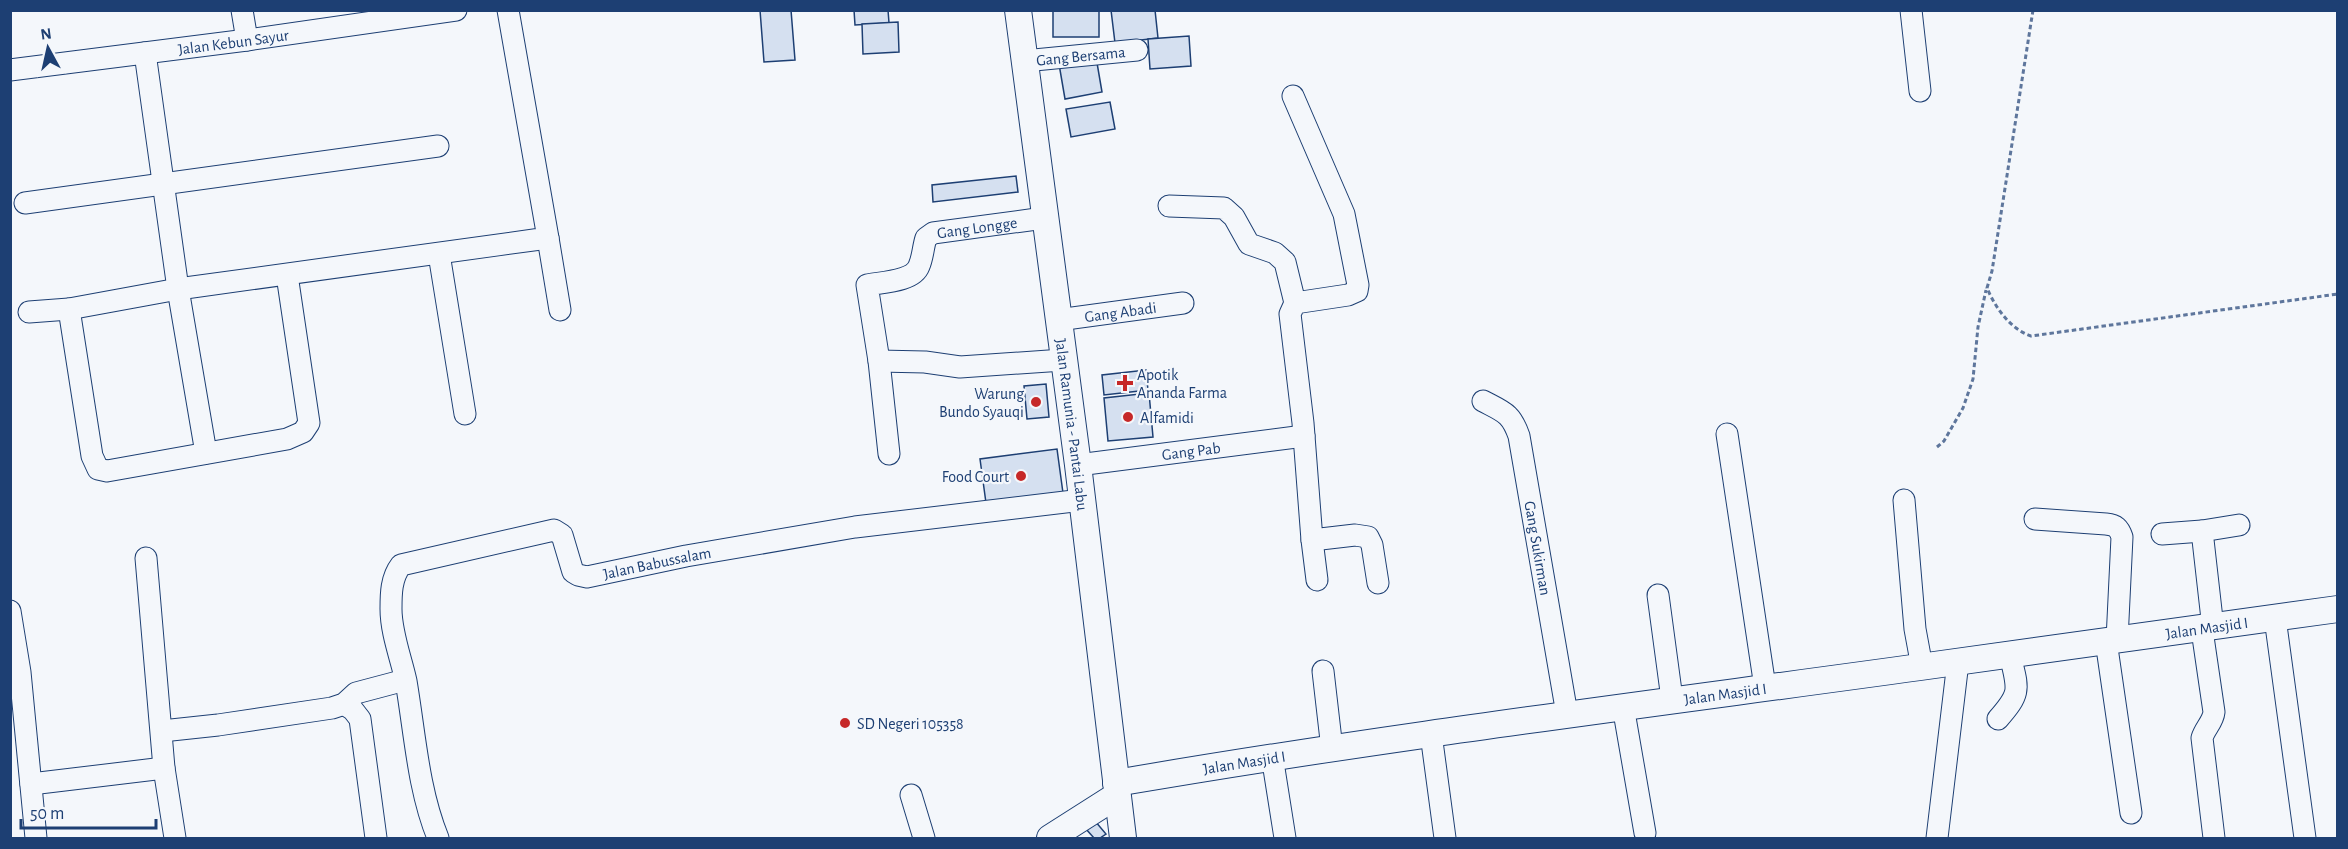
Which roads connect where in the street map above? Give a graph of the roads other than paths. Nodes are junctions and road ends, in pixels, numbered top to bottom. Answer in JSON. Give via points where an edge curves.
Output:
{"nodes":[{"id":1,"x":242,"y":10,"type":"edge"},
{"id":2,"x":456,"y":10,"type":"edge"},
{"id":3,"x":508,"y":10,"type":"edge"},
{"id":4,"x":1018,"y":10,"type":"edge"},
{"id":5,"x":1911,"y":10,"type":"edge"},
{"id":6,"x":247,"y":40,"type":"junction"},
{"id":7,"x":1137,"y":50,"type":"dead end"},
{"id":8,"x":145,"y":53,"type":"junction"},
{"id":9,"x":1024,"y":61,"type":"junction"},
{"id":10,"x":10,"y":69,"type":"edge"},
{"id":11,"x":1920,"y":91,"type":"dead end"},
{"id":12,"x":1293,"y":96,"type":"dead end"},
{"id":13,"x":438,"y":146,"type":"dead end"},
{"id":14,"x":164,"y":184,"type":"junction"},
{"id":15,"x":25,"y":203,"type":"dead end"},
{"id":16,"x":1169,"y":206,"type":"dead end"},
{"id":17,"x":1044,"y":218,"type":"junction"},
{"id":18,"x":548,"y":238,"type":"junction"},
{"id":19,"x":439,"y":254,"type":"junction"},
{"id":20,"x":287,"y":275,"type":"junction"},
{"id":21,"x":178,"y":289,"type":"junction"},
{"id":22,"x":1183,"y":303,"type":"dead end"},
{"id":23,"x":1295,"y":303,"type":"junction"},
{"id":24,"x":69,"y":309,"type":"junction"},
{"id":25,"x":560,"y":310,"type":"dead end"},
{"id":26,"x":29,"y":312,"type":"dead end"},
{"id":27,"x":1058,"y":320,"type":"junction"},
{"id":28,"x":1063,"y":360,"type":"junction"},
{"id":29,"x":879,"y":361,"type":"junction"},
{"id":30,"x":1483,"y":401,"type":"dead end"},
{"id":31,"x":465,"y":414,"type":"dead end"},
{"id":32,"x":1727,"y":434,"type":"dead end"},
{"id":33,"x":1304,"y":436,"type":"junction"},
{"id":34,"x":206,"y":453,"type":"junction"},
{"id":35,"x":889,"y":454,"type":"dead end"},
{"id":36,"x":1078,"y":465,"type":"junction"},
{"id":37,"x":1082,"y":500,"type":"junction"},
{"id":38,"x":1904,"y":500,"type":"dead end"},
{"id":39,"x":2035,"y":519,"type":"dead end"},
{"id":40,"x":2239,"y":525,"type":"dead end"},
{"id":41,"x":2202,"y":531,"type":"junction"},
{"id":42,"x":2162,"y":534,"type":"dead end"},
{"id":43,"x":1312,"y":540,"type":"junction"},
{"id":44,"x":146,"y":558,"type":"dead end"},
{"id":45,"x":1317,"y":580,"type":"dead end"},
{"id":46,"x":1378,"y":583,"type":"dead end"},
{"id":47,"x":1658,"y":595,"type":"dead end"},
{"id":48,"x":2337,"y":609,"type":"edge"},
{"id":49,"x":10,"y":611,"type":"edge"},
{"id":50,"x":2275,"y":618,"type":"junction"},
{"id":51,"x":2207,"y":629,"type":"junction"},
{"id":52,"x":2112,"y":641,"type":"junction"},
{"id":53,"x":2010,"y":655,"type":"junction"},
{"id":54,"x":1958,"y":662,"type":"junction"},
{"id":55,"x":1922,"y":667,"type":"junction"},
{"id":56,"x":1323,"y":671,"type":"dead end"},
{"id":57,"x":405,"y":680,"type":"junction"},
{"id":58,"x":1765,"y":687,"type":"junction"},
{"id":59,"x":1672,"y":699,"type":"junction"},
{"id":60,"x":344,"y":704,"type":"junction"},
{"id":61,"x":1623,"y":706,"type":"junction"},
{"id":62,"x":1567,"y":714,"type":"junction"},
{"id":63,"x":1998,"y":719,"type":"dead end"},
{"id":64,"x":162,"y":731,"type":"junction"},
{"id":65,"x":1431,"y":734,"type":"junction"},
{"id":66,"x":1332,"y":749,"type":"junction"},
{"id":67,"x":1272,"y":756,"type":"junction"},
{"id":68,"x":164,"y":768,"type":"junction"},
{"id":69,"x":31,"y":784,"type":"junction"},
{"id":70,"x":1116,"y":789,"type":"junction"},
{"id":71,"x":910,"y":795,"type":"dead end"},
{"id":72,"x":2131,"y":813,"type":"dead end"},
{"id":73,"x":1645,"y":833,"type":"dead end"},
{"id":74,"x":36,"y":838,"type":"edge"},
{"id":75,"x":175,"y":838,"type":"edge"},
{"id":76,"x":376,"y":838,"type":"edge"},
{"id":77,"x":438,"y":838,"type":"edge"},
{"id":78,"x":924,"y":838,"type":"edge"},
{"id":79,"x":1050,"y":838,"type":"edge"},
{"id":80,"x":1123,"y":838,"type":"edge"},
{"id":81,"x":1285,"y":838,"type":"edge"},
{"id":82,"x":1445,"y":838,"type":"edge"},
{"id":83,"x":1937,"y":838,"type":"edge"},
{"id":84,"x":2214,"y":838,"type":"edge"},
{"id":85,"x":2305,"y":838,"type":"edge"}],
"edges":[{"from":1,"to":6,"type":"street"},
{"from":2,"to":6,"type":"street","name":"Jalan Kebun Sayur"},
{"from":3,"to":18,"type":"street"},
{"from":4,"to":9,"type":"main road","name":"Jalan Ramunia - Pantai Labu"},
{"from":5,"to":11,"type":"street"},
{"from":6,"to":8,"type":"street","name":"Jalan Kebun Sayur"},
{"from":7,"to":9,"type":"street","name":"Gang Bersama"},
{"from":8,"to":10,"type":"street","name":"Jalan Kebun Sayur"},
{"from":8,"to":14,"type":"street"},
{"from":9,"to":17,"type":"main road","name":"Jalan Ramunia - Pantai Labu"},
{"from":12,"to":23,"type":"street","via":[[1344,213],[1358,285],[1357,291],[1348,295]]},
{"from":13,"to":14,"type":"street"},
{"from":14,"to":15,"type":"street"},
{"from":14,"to":21,"type":"street"},
{"from":16,"to":23,"type":"street","via":[[1217,206],[1231,212],[1249,244],[1275,253],[1285,262]]},
{"from":17,"to":27,"type":"main road","name":"Jalan Ramunia - Pantai Labu"},
{"from":17,"to":29,"type":"street","name":"Gang Longge","via":[[933,233],[927,238],[914,274],[867,285]]},
{"from":18,"to":19,"type":"street"},
{"from":18,"to":25,"type":"street"},
{"from":19,"to":20,"type":"street"},
{"from":19,"to":31,"type":"street"},
{"from":20,"to":21,"type":"street"},
{"from":20,"to":34,"type":"street","via":[[309,423],[303,432],[286,439]]},
{"from":21,"to":24,"type":"street"},
{"from":21,"to":34,"type":"street"},
{"from":22,"to":27,"type":"street","name":"Gang Abadi"},
{"from":23,"to":33,"type":"street","via":[[1290,314]]},
{"from":24,"to":26,"type":"street"},
{"from":24,"to":34,"type":"street","via":[[92,456],[98,470]]},
{"from":27,"to":28,"type":"main road","name":"Jalan Ramunia - Pantai Labu"},
{"from":28,"to":29,"type":"street","via":[[960,367]]},
{"from":28,"to":36,"type":"main road","name":"Jalan Ramunia - Pantai Labu"},
{"from":29,"to":35,"type":"street"},
{"from":30,"to":62,"type":"street","name":"Gang Sukirman","via":[[1509,414],[1519,436]]},
{"from":32,"to":58,"type":"street"},
{"from":33,"to":36,"type":"street","name":"Gang Pab"},
{"from":33,"to":43,"type":"street"},
{"from":36,"to":37,"type":"main road","name":"Jalan Ramunia - Pantai Labu"},
{"from":37,"to":57,"type":"street","name":"Jalan Babussalam","via":[[855,527],[587,577],[573,572],[562,535],[554,530],[409,562],[396,572],[391,612]]},
{"from":37,"to":70,"type":"main road","name":"Jalan Ramunia - Pantai Labu"},
{"from":38,"to":55,"type":"street"},
{"from":39,"to":52,"type":"street","via":[[2119,528],[2122,537]]},
{"from":40,"to":41,"type":"street"},
{"from":41,"to":42,"type":"street"},
{"from":41,"to":51,"type":"street"},
{"from":43,"to":45,"type":"street"},
{"from":43,"to":46,"type":"street","via":[[1368,537]]},
{"from":44,"to":64,"type":"street"},
{"from":47,"to":59,"type":"street"},
{"from":48,"to":50,"type":"main road","name":"Jalan Masjid I"},
{"from":49,"to":69,"type":"street"},
{"from":50,"to":51,"type":"main road","name":"Jalan Masjid I"},
{"from":50,"to":85,"type":"street"},
{"from":51,"to":52,"type":"main road","name":"Jalan Masjid I"},
{"from":51,"to":84,"type":"street","via":[[2214,719],[2202,738]]},
{"from":52,"to":53,"type":"main road","name":"Jalan Masjid I"},
{"from":52,"to":72,"type":"street"},
{"from":53,"to":54,"type":"main road","name":"Jalan Masjid I"},
{"from":53,"to":63,"type":"street","via":[[2017,693]]},
{"from":54,"to":55,"type":"main road","name":"Jalan Masjid I"},
{"from":54,"to":83,"type":"street"},
{"from":55,"to":58,"type":"main road","name":"Jalan Masjid I"},
{"from":56,"to":66,"type":"street"},
{"from":57,"to":60,"type":"street","via":[[356,693]]},
{"from":57,"to":77,"type":"street","name":"Jalan Babussalam","via":[[425,803]]},
{"from":58,"to":59,"type":"main road","name":"Jalan Masjid I"},
{"from":59,"to":61,"type":"main road","name":"Jalan Masjid I"},
{"from":60,"to":64,"type":"street"},
{"from":60,"to":76,"type":"street","via":[[360,719]]},
{"from":61,"to":62,"type":"main road","name":"Jalan Masjid I"},
{"from":61,"to":73,"type":"street"},
{"from":62,"to":65,"type":"main road","name":"Jalan Masjid I"},
{"from":64,"to":68,"type":"street"},
{"from":65,"to":66,"type":"main road","name":"Jalan Masjid I"},
{"from":65,"to":82,"type":"street"},
{"from":66,"to":67,"type":"main road","name":"Jalan Masjid I"},
{"from":67,"to":70,"type":"main road","name":"Jalan Masjid I"},
{"from":67,"to":81,"type":"street"},
{"from":68,"to":69,"type":"street"},
{"from":68,"to":75,"type":"street"},
{"from":69,"to":74,"type":"street"},
{"from":70,"to":79,"type":"main road"},
{"from":70,"to":80,"type":"main road","name":"Jalan Ramunia - Pantai Labu"},
{"from":71,"to":78,"type":"street"}]}
